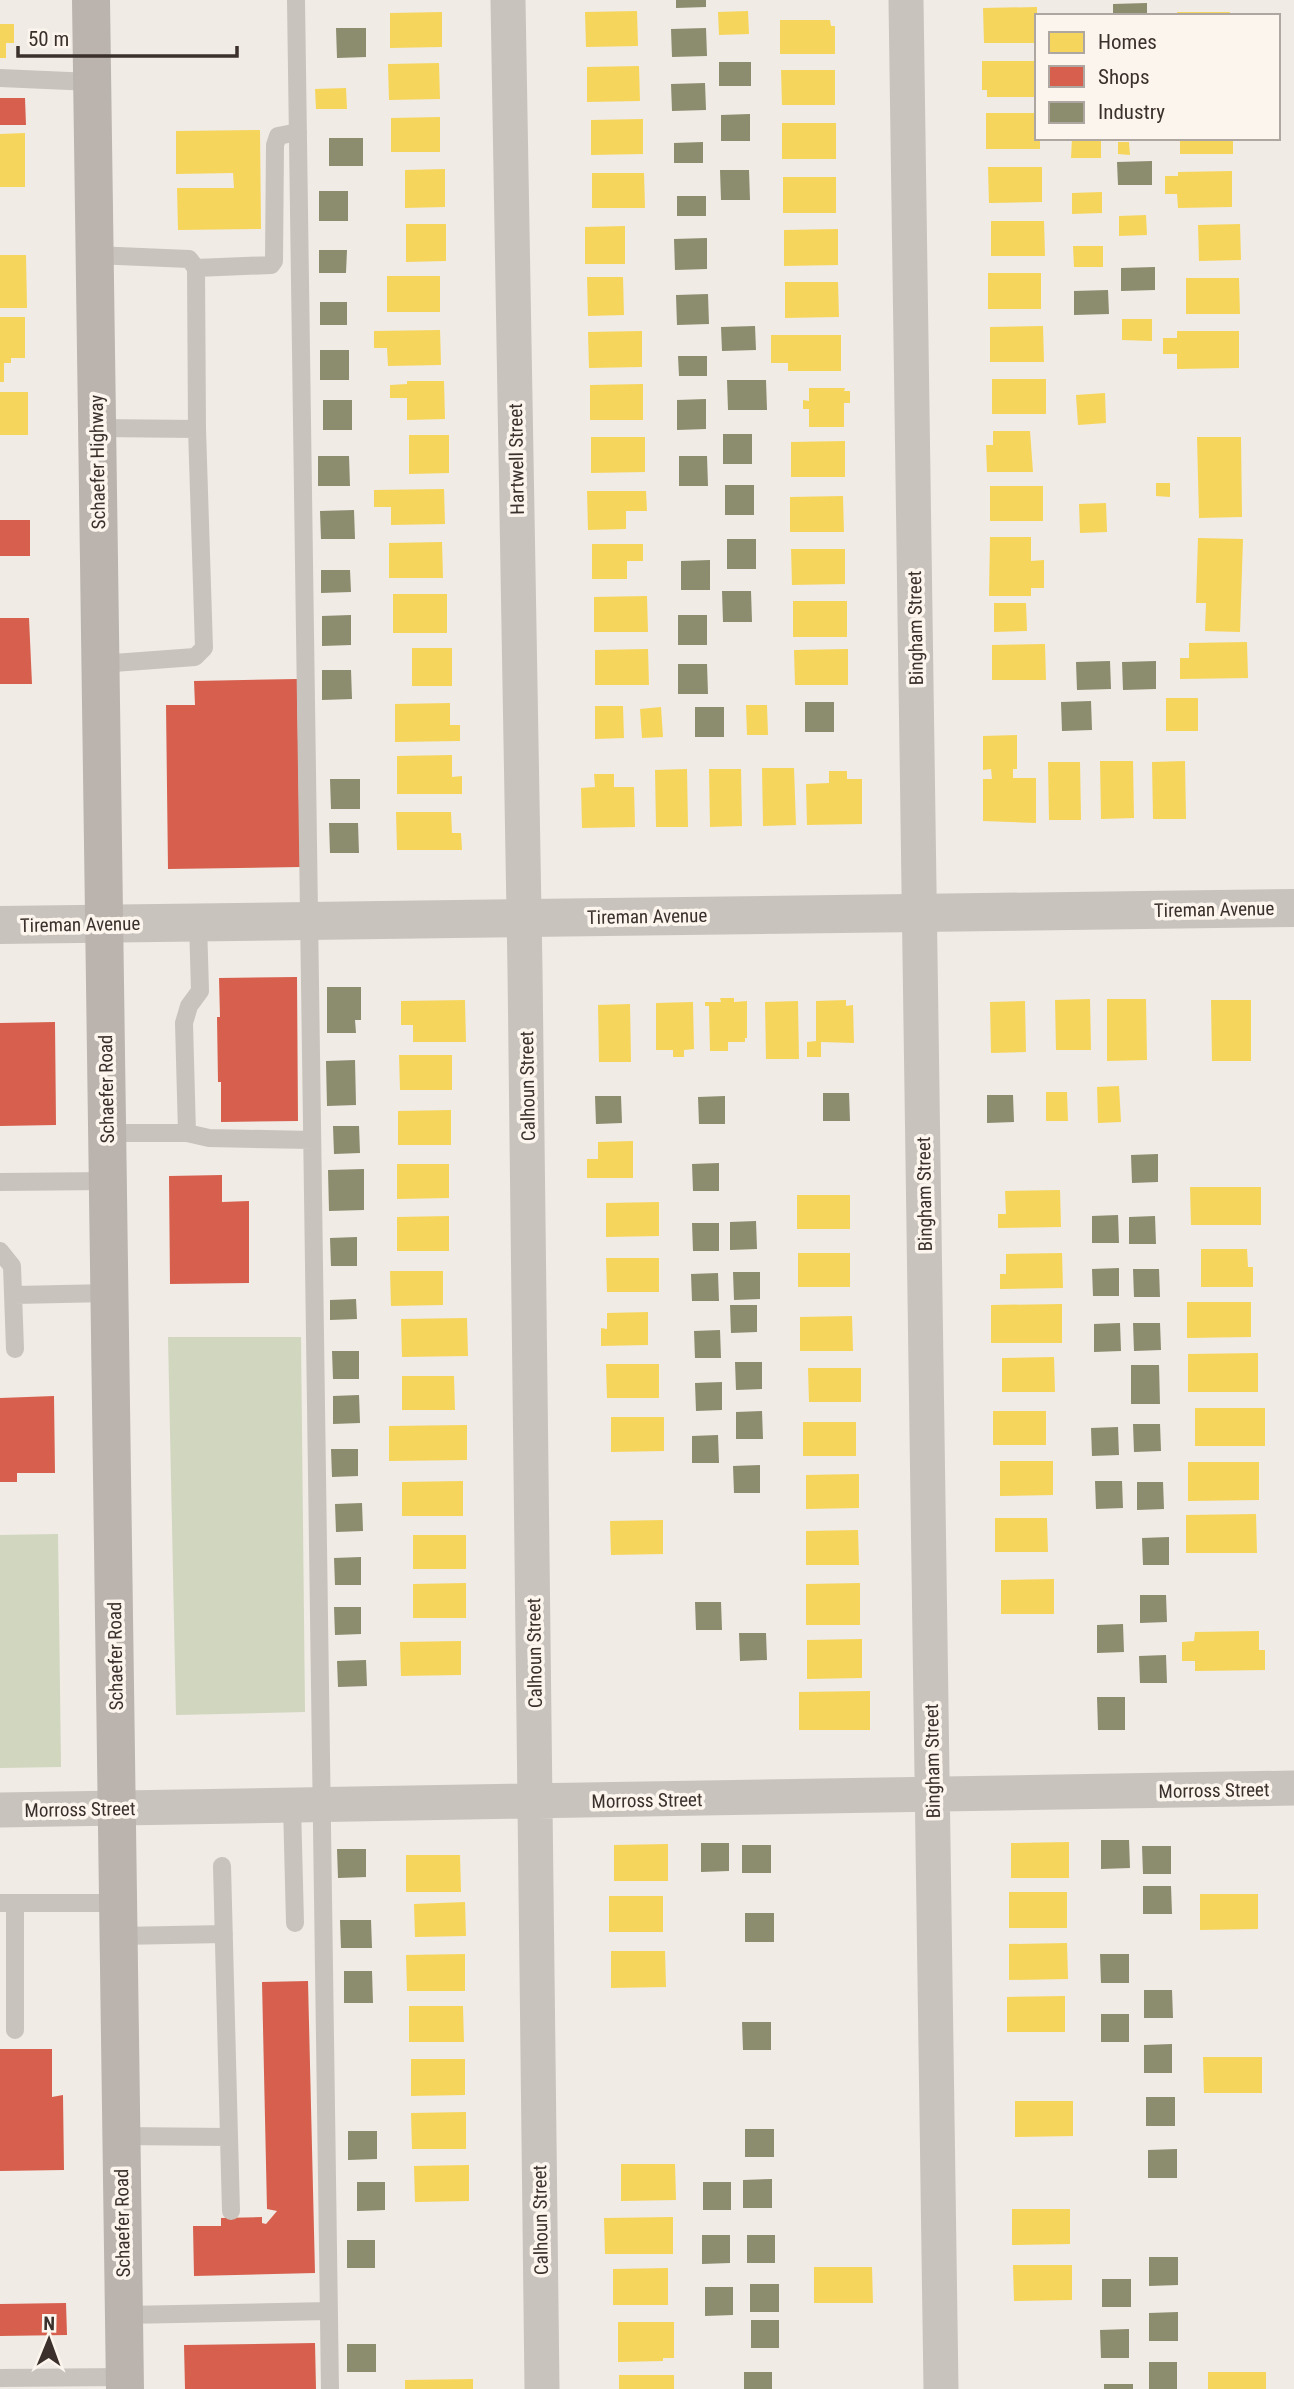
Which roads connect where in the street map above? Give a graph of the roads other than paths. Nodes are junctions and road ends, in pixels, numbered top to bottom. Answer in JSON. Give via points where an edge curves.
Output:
{"nodes":[{"id":1,"x":91,"y":0,"type":"edge"},
{"id":2,"x":296,"y":0,"type":"edge"},
{"id":3,"x":508,"y":0,"type":"edge"},
{"id":4,"x":906,"y":0,"type":"edge"},
{"id":5,"x":0,"y":78,"type":"edge"},
{"id":6,"x":92,"y":82,"type":"junction"},
{"id":7,"x":298,"y":132,"type":"junction"},
{"id":8,"x":94,"y":255,"type":"junction"},
{"id":9,"x":196,"y":268,"type":"junction"},
{"id":10,"x":97,"y":428,"type":"junction"},
{"id":11,"x":197,"y":429,"type":"junction"},
{"id":12,"x":100,"y":664,"type":"junction"},
{"id":13,"x":1294,"y":908,"type":"edge"},
{"id":14,"x":919,"y":914,"type":"junction"},
{"id":15,"x":524,"y":918,"type":"junction"},
{"id":16,"x":308,"y":921,"type":"junction"},
{"id":17,"x":198,"y":923,"type":"junction"},
{"id":18,"x":104,"y":924,"type":"junction"},
{"id":19,"x":0,"y":925,"type":"edge"},
{"id":20,"x":107,"y":1133,"type":"junction"},
{"id":21,"x":187,"y":1133,"type":"junction"},
{"id":22,"x":312,"y":1140,"type":"junction"},
{"id":23,"x":108,"y":1181,"type":"junction"},
{"id":24,"x":0,"y":1182,"type":"edge"},
{"id":25,"x":0,"y":1251,"type":"edge"},
{"id":26,"x":109,"y":1293,"type":"junction"},
{"id":27,"x":15,"y":1295,"type":"junction"},
{"id":28,"x":15,"y":1349,"type":"dead end"},
{"id":29,"x":1294,"y":1788,"type":"edge"},
{"id":30,"x":932,"y":1795,"type":"junction"},
{"id":31,"x":536,"y":1802,"type":"junction"},
{"id":32,"x":307,"y":1805,"type":"junction"},
{"id":33,"x":117,"y":1809,"type":"junction"},
{"id":34,"x":0,"y":1810,"type":"edge"},
{"id":35,"x":222,"y":1866,"type":"dead end"},
{"id":36,"x":7,"y":1903,"type":"edge"},
{"id":37,"x":119,"y":1919,"type":"junction"},
{"id":38,"x":295,"y":1923,"type":"dead end"},
{"id":39,"x":224,"y":1934,"type":"junction"},
{"id":40,"x":15,"y":2030,"type":"dead end"},
{"id":41,"x":121,"y":2136,"type":"junction"},
{"id":42,"x":229,"y":2137,"type":"junction"},
{"id":43,"x":231,"y":2211,"type":"dead end"},
{"id":44,"x":329,"y":2311,"type":"junction"},
{"id":45,"x":124,"y":2315,"type":"junction"},
{"id":46,"x":0,"y":2378,"type":"edge"},
{"id":47,"x":125,"y":2383,"type":"edge"},
{"id":48,"x":330,"y":2389,"type":"edge"},
{"id":49,"x":542,"y":2389,"type":"edge"},
{"id":50,"x":940,"y":2389,"type":"edge"}],
"edges":[{"from":1,"to":6,"type":"main road","name":"Schaefer Highway"},
{"from":2,"to":7,"type":"lane"},
{"from":3,"to":15,"type":"street","name":"Hartwell Street"},
{"from":4,"to":14,"type":"street","name":"Bingham Street"},
{"from":5,"to":6,"type":"lane"},
{"from":6,"to":8,"type":"main road","name":"Schaefer Highway"},
{"from":7,"to":9,"type":"lane","via":[[278,136],[275,145],[274,261],[271,265]]},
{"from":7,"to":16,"type":"lane"},
{"from":8,"to":9,"type":"lane","via":[[189,259]]},
{"from":8,"to":10,"type":"main road","name":"Schaefer Highway"},
{"from":9,"to":11,"type":"lane"},
{"from":10,"to":11,"type":"lane"},
{"from":10,"to":12,"type":"main road","name":"Schaefer Highway"},
{"from":11,"to":12,"type":"lane","via":[[204,648],[195,657]]},
{"from":12,"to":18,"type":"main road","name":"Schaefer Highway"},
{"from":13,"to":14,"type":"street","name":"Tireman Avenue"},
{"from":14,"to":15,"type":"street","name":"Tireman Avenue"},
{"from":14,"to":30,"type":"street","name":"Bingham Street"},
{"from":15,"to":16,"type":"street","name":"Tireman Avenue"},
{"from":15,"to":31,"type":"street","name":"Calhoun Street"},
{"from":16,"to":17,"type":"street","name":"Tireman Avenue"},
{"from":16,"to":22,"type":"lane"},
{"from":17,"to":18,"type":"street","name":"Tireman Avenue"},
{"from":17,"to":21,"type":"lane","via":[[200,991],[184,1023]]},
{"from":18,"to":19,"type":"street","name":"Tireman Avenue"},
{"from":18,"to":20,"type":"main road","name":"Schaefer Road"},
{"from":20,"to":21,"type":"lane"},
{"from":20,"to":23,"type":"main road","name":"Schaefer Road"},
{"from":21,"to":22,"type":"lane","via":[[209,1138]]},
{"from":22,"to":32,"type":"lane"},
{"from":23,"to":24,"type":"lane"},
{"from":23,"to":26,"type":"main road","name":"Schaefer Road"},
{"from":25,"to":27,"type":"lane","via":[[12,1266]]},
{"from":26,"to":27,"type":"lane"},
{"from":26,"to":33,"type":"main road","name":"Schaefer Road"},
{"from":27,"to":28,"type":"lane"},
{"from":29,"to":30,"type":"street","name":"Morross Street"},
{"from":30,"to":31,"type":"street","name":"Morross Street"},
{"from":30,"to":50,"type":"street","name":"Bingham Street"},
{"from":31,"to":32,"type":"street","name":"Morross Street"},
{"from":31,"to":49,"type":"street","name":"Calhoun Street"},
{"from":32,"to":33,"type":"street","name":"Morross Street"},
{"from":32,"to":38,"type":"lane"},
{"from":32,"to":44,"type":"lane"},
{"from":33,"to":34,"type":"street","name":"Morross Street"},
{"from":33,"to":37,"type":"main road","name":"Schaefer Road"},
{"from":35,"to":39,"type":"lane"},
{"from":36,"to":37,"type":"lane"},
{"from":36,"to":40,"type":"lane"},
{"from":37,"to":39,"type":"lane"},
{"from":37,"to":41,"type":"main road","name":"Schaefer Road"},
{"from":39,"to":42,"type":"lane"},
{"from":41,"to":42,"type":"lane"},
{"from":41,"to":45,"type":"main road","name":"Schaefer Road"},
{"from":42,"to":43,"type":"lane"},
{"from":44,"to":45,"type":"lane"},
{"from":44,"to":48,"type":"lane"},
{"from":45,"to":47,"type":"main road","name":"Schaefer Road"},
{"from":46,"to":47,"type":"lane"}]}
